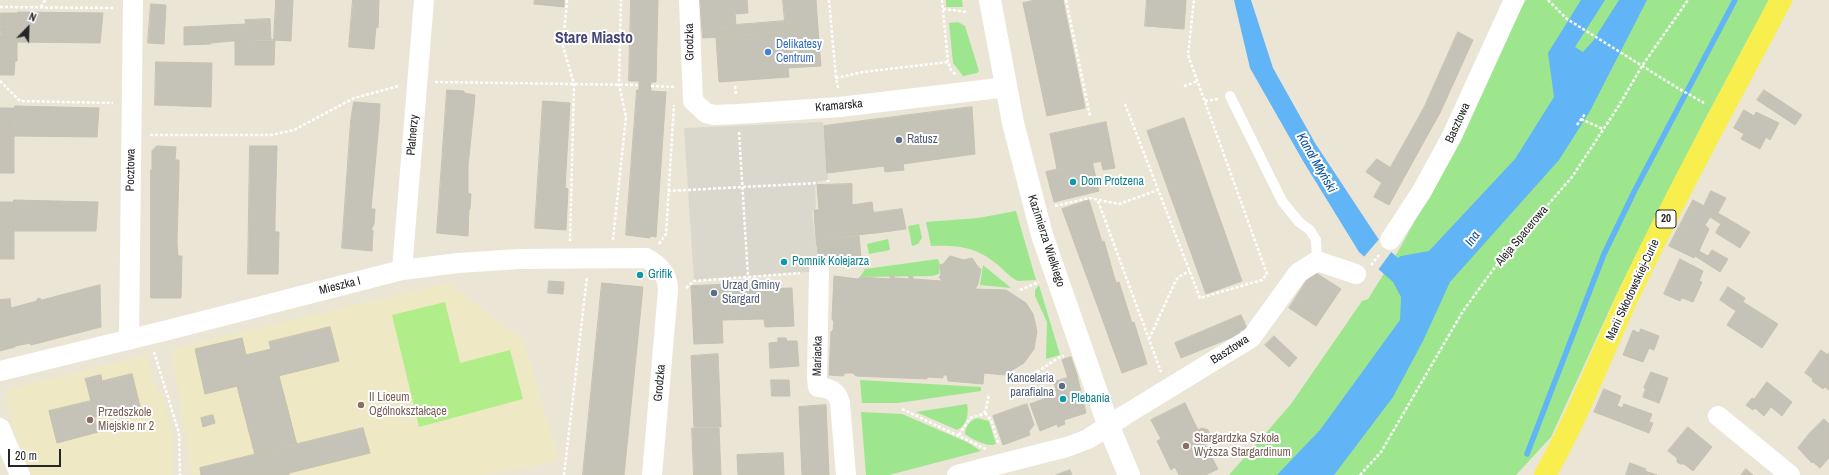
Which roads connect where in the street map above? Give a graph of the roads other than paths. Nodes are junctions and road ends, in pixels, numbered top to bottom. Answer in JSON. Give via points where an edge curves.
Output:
{"nodes":[{"id":1,"x":424,"y":0,"type":"edge"},
{"id":2,"x":689,"y":0,"type":"edge"},
{"id":3,"x":990,"y":0,"type":"edge"},
{"id":4,"x":1514,"y":0,"type":"edge"},
{"id":5,"x":1781,"y":0,"type":"edge"},
{"id":6,"x":127,"y":4,"type":"edge"},
{"id":7,"x":680,"y":85,"type":"joint"},
{"id":8,"x":1006,"y":86,"type":"junction"},
{"id":9,"x":1230,"y":96,"type":"dead end"},
{"id":10,"x":1390,"y":240,"type":"dead end"},
{"id":11,"x":1317,"y":261,"type":"junction"},
{"id":12,"x":402,"y":270,"type":"junction"},
{"id":13,"x":819,"y":271,"type":"road end"},
{"id":14,"x":1356,"y":274,"type":"dead end"},
{"id":15,"x":675,"y":291,"type":"joint"},
{"id":16,"x":130,"y":340,"type":"junction"},
{"id":17,"x":0,"y":371,"type":"edge"},
{"id":18,"x":1718,"y":416,"type":"dead end"},
{"id":19,"x":1109,"y":427,"type":"junction"},
{"id":20,"x":0,"y":428,"type":"edge"},
{"id":21,"x":20,"y":475,"type":"edge"},
{"id":22,"x":652,"y":475,"type":"edge"},
{"id":23,"x":846,"y":475,"type":"edge"},
{"id":24,"x":957,"y":475,"type":"edge"},
{"id":25,"x":1129,"y":475,"type":"edge"},
{"id":26,"x":1545,"y":475,"type":"edge"},
{"id":27,"x":1790,"y":475,"type":"edge"}],
"edges":[{"from":1,"to":12,"type":"street","name":"Płatnerzy"},
{"from":2,"to":7,"type":"street","name":"Grodzka"},
{"from":3,"to":8,"type":"street","name":"Kazimierza Wielkiego"},
{"from":4,"to":10,"type":"street","name":"Basztowa","via":[[1452,136]]},
{"from":5,"to":26,"type":"main road","name":"Marii Skłodowskiej-Curie","number":"20","via":[[1671,209],[1562,444]]},
{"from":6,"to":16,"type":"street","name":"Pocztowa"},
{"from":7,"to":8,"type":"street","name":"Kramarska","via":[[700,109],[714,115],[840,107]]},
{"from":8,"to":19,"type":"street","name":"Kazimierza Wielkiego","via":[[1042,235]]},
{"from":9,"to":11,"type":"lane","via":[[1282,201],[1310,230],[1316,240]]},
{"from":11,"to":14,"type":"street"},
{"from":11,"to":19,"type":"street","name":"Basztowa","via":[[1298,273],[1251,338]]},
{"from":12,"to":15,"type":"street","name":"Mieszka I","via":[[519,259],[631,256],[646,258],[656,263]]},
{"from":12,"to":16,"type":"street","name":"Mieszka I"},
{"from":13,"to":23,"type":"street","name":"Mariacka","via":[[818,387],[834,391],[838,396]]},
{"from":15,"to":22,"type":"street","name":"Grodzka"},
{"from":16,"to":17,"type":"street","name":"Mieszka I"},
{"from":18,"to":27,"type":"street"},
{"from":19,"to":24,"type":"street","name":"Basztowa","via":[[1067,447]]},
{"from":19,"to":25,"type":"street","name":"Kazimierza Wielkiego"},
{"from":20,"to":21,"type":"street"}]}
